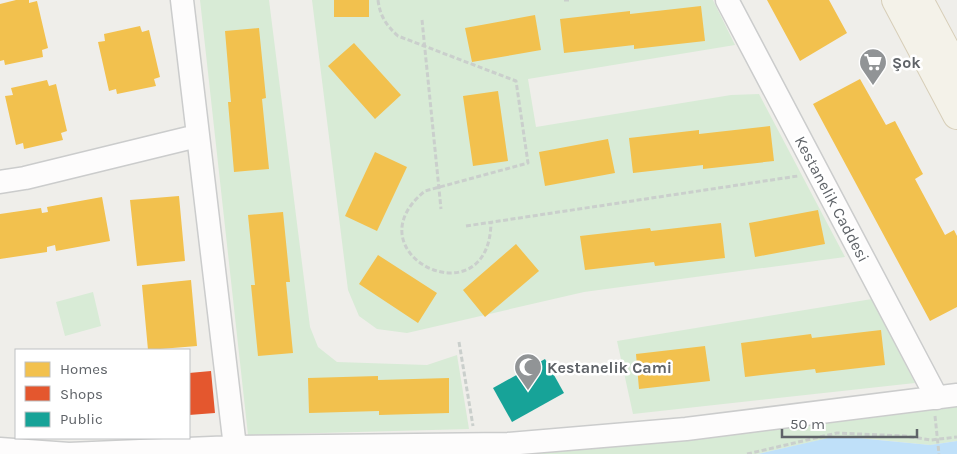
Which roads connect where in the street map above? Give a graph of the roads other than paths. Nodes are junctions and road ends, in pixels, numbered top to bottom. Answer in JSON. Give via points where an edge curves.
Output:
{"nodes":[{"id":1,"x":182,"y":0,"type":"edge"},
{"id":2,"x":727,"y":0,"type":"edge"},
{"id":3,"x":896,"y":0,"type":"edge"},
{"id":4,"x":919,"y":0,"type":"edge"},
{"id":5,"x":957,"y":71,"type":"edge"},
{"id":6,"x":957,"y":115,"type":"edge"},
{"id":7,"x":197,"y":136,"type":"junction"},
{"id":8,"x":0,"y":182,"type":"edge"},
{"id":9,"x":947,"y":396,"type":"edge"},
{"id":10,"x":235,"y":447,"type":"junction"},
{"id":11,"x":0,"y":449,"type":"edge"}],
"edges":[{"from":1,"to":7,"type":"street"},
{"from":2,"to":9,"type":"street","name":"Kestanelik Caddesi","via":[[818,173]]},
{"from":3,"to":6,"type":"main road"},
{"from":4,"to":5,"type":"main road"},
{"from":7,"to":8,"type":"street"},
{"from":7,"to":10,"type":"street"},
{"from":9,"to":10,"type":"street","via":[[686,428],[508,444]]},
{"from":10,"to":11,"type":"street","via":[[69,454]]}]}
